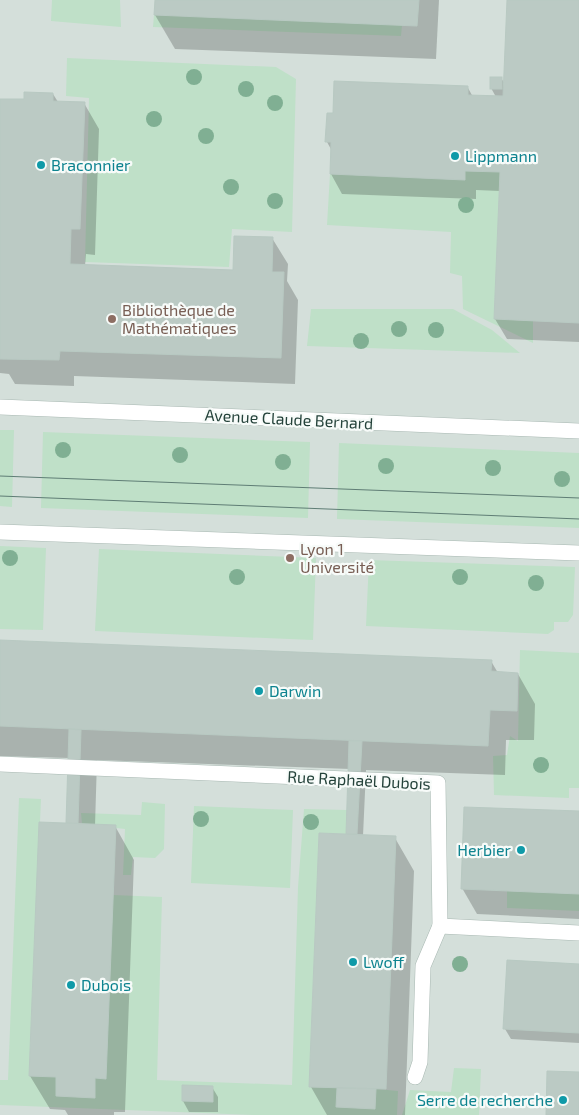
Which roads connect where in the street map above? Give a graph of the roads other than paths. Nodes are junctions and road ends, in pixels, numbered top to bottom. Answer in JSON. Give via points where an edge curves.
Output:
{"nodes":[{"id":1,"x":0,"y":407,"type":"edge"},
{"id":2,"x":579,"y":431,"type":"edge"},
{"id":3,"x":0,"y":532,"type":"edge"},
{"id":4,"x":579,"y":553,"type":"edge"},
{"id":5,"x":0,"y":764,"type":"edge"},
{"id":6,"x":440,"y":926,"type":"junction"},
{"id":7,"x":579,"y":933,"type":"edge"},
{"id":8,"x":415,"y":1077,"type":"dead end"}],
"edges":[{"from":1,"to":2,"type":"street","name":"Avenue Claude Bernard"},
{"from":3,"to":4,"type":"street"},
{"from":5,"to":6,"type":"street","name":"Rue Raphaël Dubois","via":[[438,783]]},
{"from":6,"to":7,"type":"street"},
{"from":6,"to":8,"type":"street","via":[[423,966],[420,1062]]}]}
